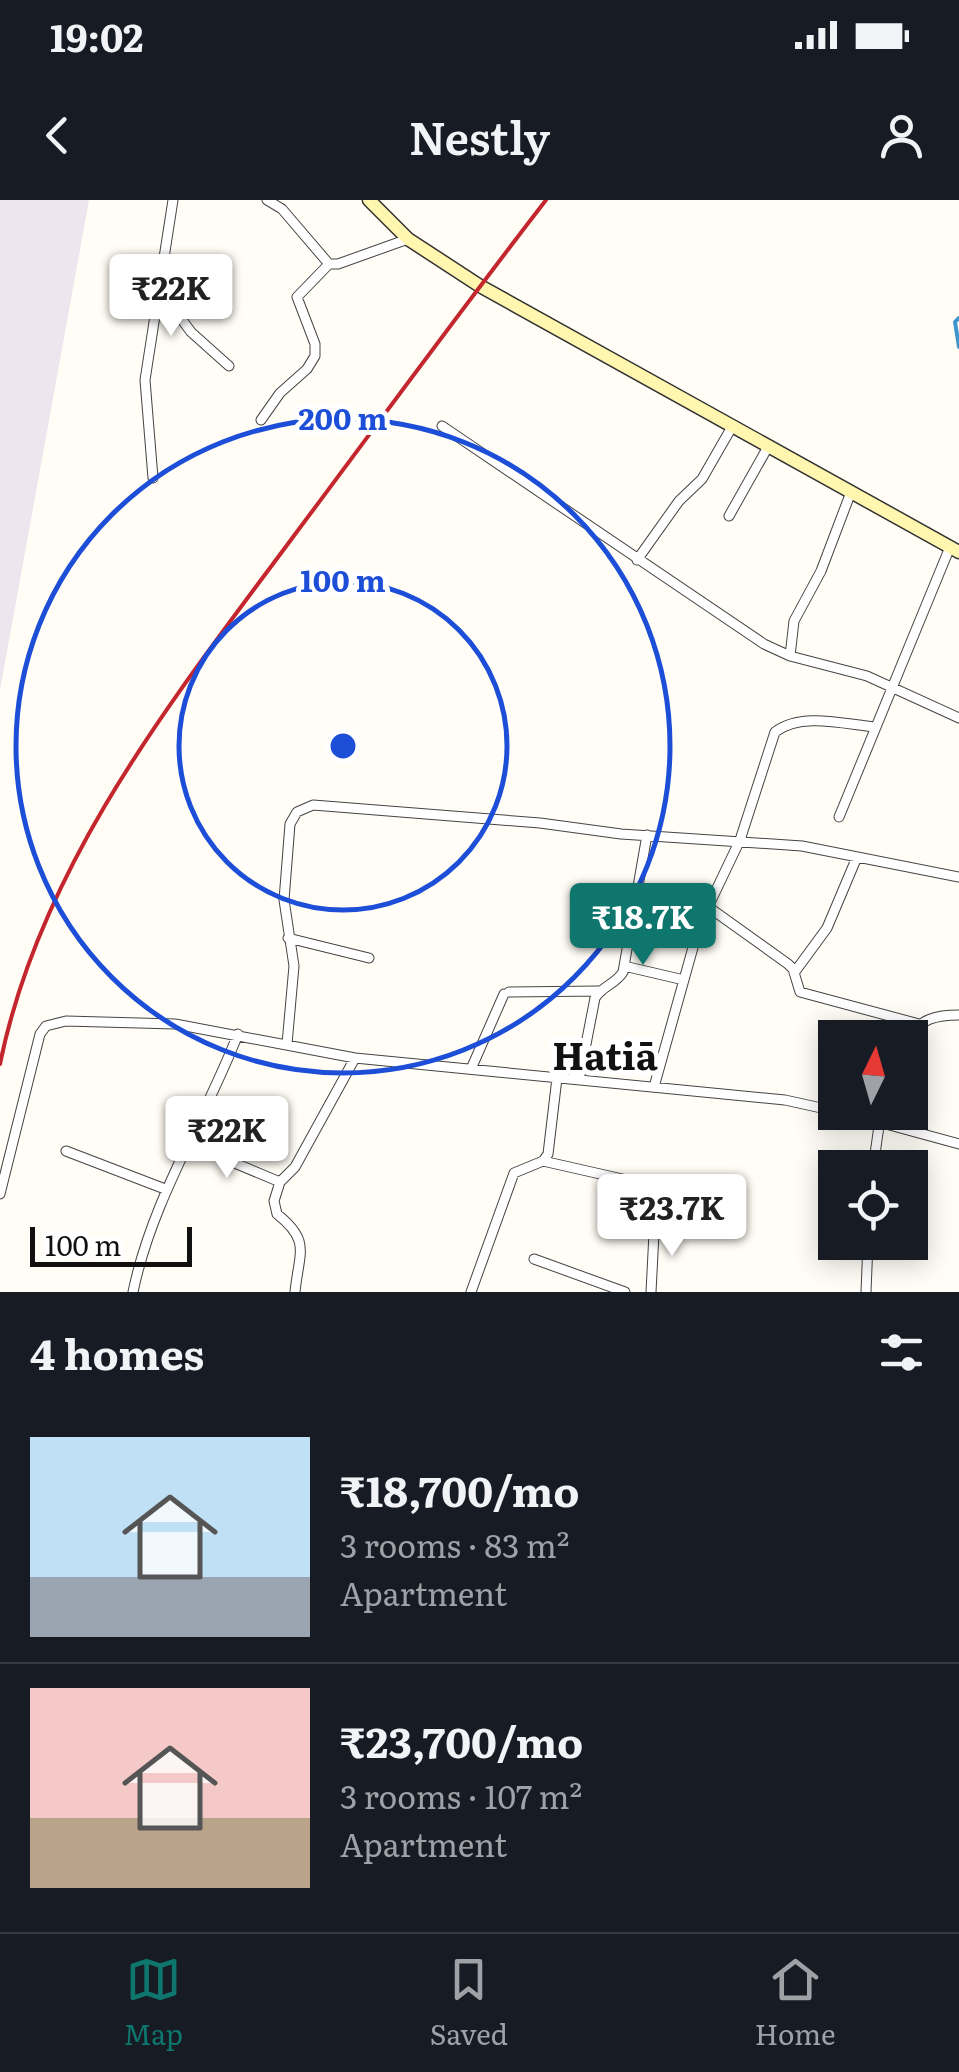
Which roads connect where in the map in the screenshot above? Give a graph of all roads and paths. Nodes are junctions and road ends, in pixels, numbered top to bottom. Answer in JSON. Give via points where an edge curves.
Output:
{"nodes":[{"id":1,"x":173,"y":200,"type":"edge"},
{"id":2,"x":266,"y":200,"type":"edge"},
{"id":3,"x":369,"y":200,"type":"edge"},
{"id":4,"x":408,"y":239,"type":"junction"},
{"id":5,"x":330,"y":264,"type":"junction"},
{"id":6,"x":158,"y":287,"type":"junction"},
{"id":7,"x":228,"y":366,"type":"dead end"},
{"id":8,"x":261,"y":420,"type":"dead end"},
{"id":9,"x":733,"y":425,"type":"junction"},
{"id":10,"x":442,"y":426,"type":"dead end"},
{"id":11,"x":769,"y":445,"type":"junction"},
{"id":12,"x":153,"y":478,"type":"dead end"},
{"id":13,"x":852,"y":492,"type":"junction"},
{"id":14,"x":730,"y":516,"type":"dead end"},
{"id":15,"x":954,"y":549,"type":"edge"},
{"id":16,"x":637,"y":560,"type":"junction"},
{"id":17,"x":790,"y":656,"type":"junction"},
{"id":18,"x":890,"y":686,"type":"junction"},
{"id":19,"x":959,"y":718,"type":"edge"},
{"id":20,"x":874,"y":728,"type":"junction"},
{"id":21,"x":838,"y":817,"type":"dead end"},
{"id":22,"x":647,"y":835,"type":"junction"},
{"id":23,"x":740,"y":840,"type":"junction"},
{"id":24,"x":858,"y":857,"type":"junction"},
{"id":25,"x":959,"y":877,"type":"edge"},
{"id":26,"x":707,"y":906,"type":"junction"},
{"id":27,"x":288,"y":938,"type":"junction"},
{"id":28,"x":369,"y":958,"type":"dead end"},
{"id":29,"x":624,"y":966,"type":"junction"},
{"id":30,"x":794,"y":972,"type":"junction"},
{"id":31,"x":684,"y":980,"type":"junction"},
{"id":32,"x":599,"y":991,"type":"junction"},
{"id":33,"x":959,"y":1014,"type":"edge"},
{"id":34,"x":902,"y":1020,"type":"edge"},
{"id":35,"x":928,"y":1020,"type":"edge"},
{"id":36,"x":238,"y":1034,"type":"junction"},
{"id":37,"x":287,"y":1044,"type":"junction"},
{"id":38,"x":356,"y":1058,"type":"junction"},
{"id":39,"x":471,"y":1069,"type":"junction"},
{"id":40,"x":557,"y":1078,"type":"junction"},
{"id":41,"x":579,"y":1080,"type":"junction"},
{"id":42,"x":654,"y":1087,"type":"junction"},
{"id":43,"x":818,"y":1107,"type":"edge"},
{"id":44,"x":919,"y":1130,"type":"edge"},
{"id":45,"x":190,"y":1144,"type":"junction"},
{"id":46,"x":959,"y":1144,"type":"edge"},
{"id":47,"x":66,"y":1151,"type":"dead end"},
{"id":48,"x":542,"y":1161,"type":"junction"},
{"id":49,"x":280,"y":1182,"type":"junction"},
{"id":50,"x":165,"y":1189,"type":"junction"},
{"id":51,"x":0,"y":1194,"type":"edge"},
{"id":52,"x":534,"y":1258,"type":"dead end"},
{"id":53,"x":867,"y":1260,"type":"edge"},
{"id":54,"x":133,"y":1292,"type":"edge"},
{"id":55,"x":295,"y":1292,"type":"edge"},
{"id":56,"x":471,"y":1292,"type":"edge"},
{"id":57,"x":624,"y":1292,"type":"edge"},
{"id":58,"x":651,"y":1292,"type":"edge"},
{"id":59,"x":866,"y":1292,"type":"edge"}],
"edges":[{"from":1,"to":6,"type":"street"},
{"from":2,"to":5,"type":"street"},
{"from":3,"to":4,"type":"street"},
{"from":4,"to":5,"type":"street"},
{"from":4,"to":9,"type":"street","via":[[480,286]]},
{"from":5,"to":8,"type":"street","via":[[297,297],[315,356]]},
{"from":6,"to":7,"type":"street","via":[[191,332]]},
{"from":6,"to":12,"type":"street","via":[[145,380]]},
{"from":9,"to":11,"type":"street"},
{"from":9,"to":16,"type":"street","via":[[702,479]]},
{"from":10,"to":16,"type":"street"},
{"from":11,"to":13,"type":"street"},
{"from":11,"to":14,"type":"street"},
{"from":13,"to":15,"type":"street"},
{"from":13,"to":17,"type":"street","via":[[822,571],[794,621]]},
{"from":15,"to":18,"type":"street"},
{"from":16,"to":17,"type":"street"},
{"from":17,"to":18,"type":"street"},
{"from":18,"to":19,"type":"street"},
{"from":18,"to":20,"type":"street"},
{"from":20,"to":21,"type":"street"},
{"from":20,"to":23,"type":"street","via":[[812,721],[779,728]]},
{"from":22,"to":23,"type":"street"},
{"from":22,"to":27,"type":"street","via":[[312,805],[290,824]]},
{"from":22,"to":29,"type":"street"},
{"from":23,"to":24,"type":"street"},
{"from":23,"to":26,"type":"street"},
{"from":24,"to":25,"type":"street"},
{"from":24,"to":30,"type":"street","via":[[827,928]]},
{"from":26,"to":30,"type":"street"},
{"from":26,"to":31,"type":"street"},
{"from":27,"to":28,"type":"street"},
{"from":27,"to":37,"type":"street","via":[[294,955]]},
{"from":29,"to":31,"type":"street"},
{"from":29,"to":32,"type":"street"},
{"from":30,"to":34,"type":"street","via":[[800,992],[810,998]]},
{"from":31,"to":42,"type":"street"},
{"from":32,"to":39,"type":"street","via":[[507,993]]},
{"from":32,"to":41,"type":"street"},
{"from":33,"to":35,"type":"street"},
{"from":36,"to":37,"type":"street"},
{"from":36,"to":45,"type":"street"},
{"from":36,"to":51,"type":"street","via":[[175,1024],[46,1026]]},
{"from":37,"to":38,"type":"street"},
{"from":38,"to":39,"type":"street"},
{"from":38,"to":49,"type":"street"},
{"from":39,"to":40,"type":"street"},
{"from":40,"to":41,"type":"street"},
{"from":40,"to":48,"type":"street","via":[[550,1147]]},
{"from":41,"to":42,"type":"street"},
{"from":42,"to":43,"type":"street"},
{"from":44,"to":46,"type":"street"},
{"from":45,"to":49,"type":"street"},
{"from":45,"to":50,"type":"street"},
{"from":47,"to":50,"type":"street"},
{"from":48,"to":56,"type":"street","via":[[514,1173]]},
{"from":48,"to":58,"type":"street","via":[[653,1186]]},
{"from":49,"to":55,"type":"street","via":[[274,1209],[300,1238]]},
{"from":50,"to":54,"type":"street"},
{"from":52,"to":57,"type":"street"},
{"from":53,"to":59,"type":"street"}]}
